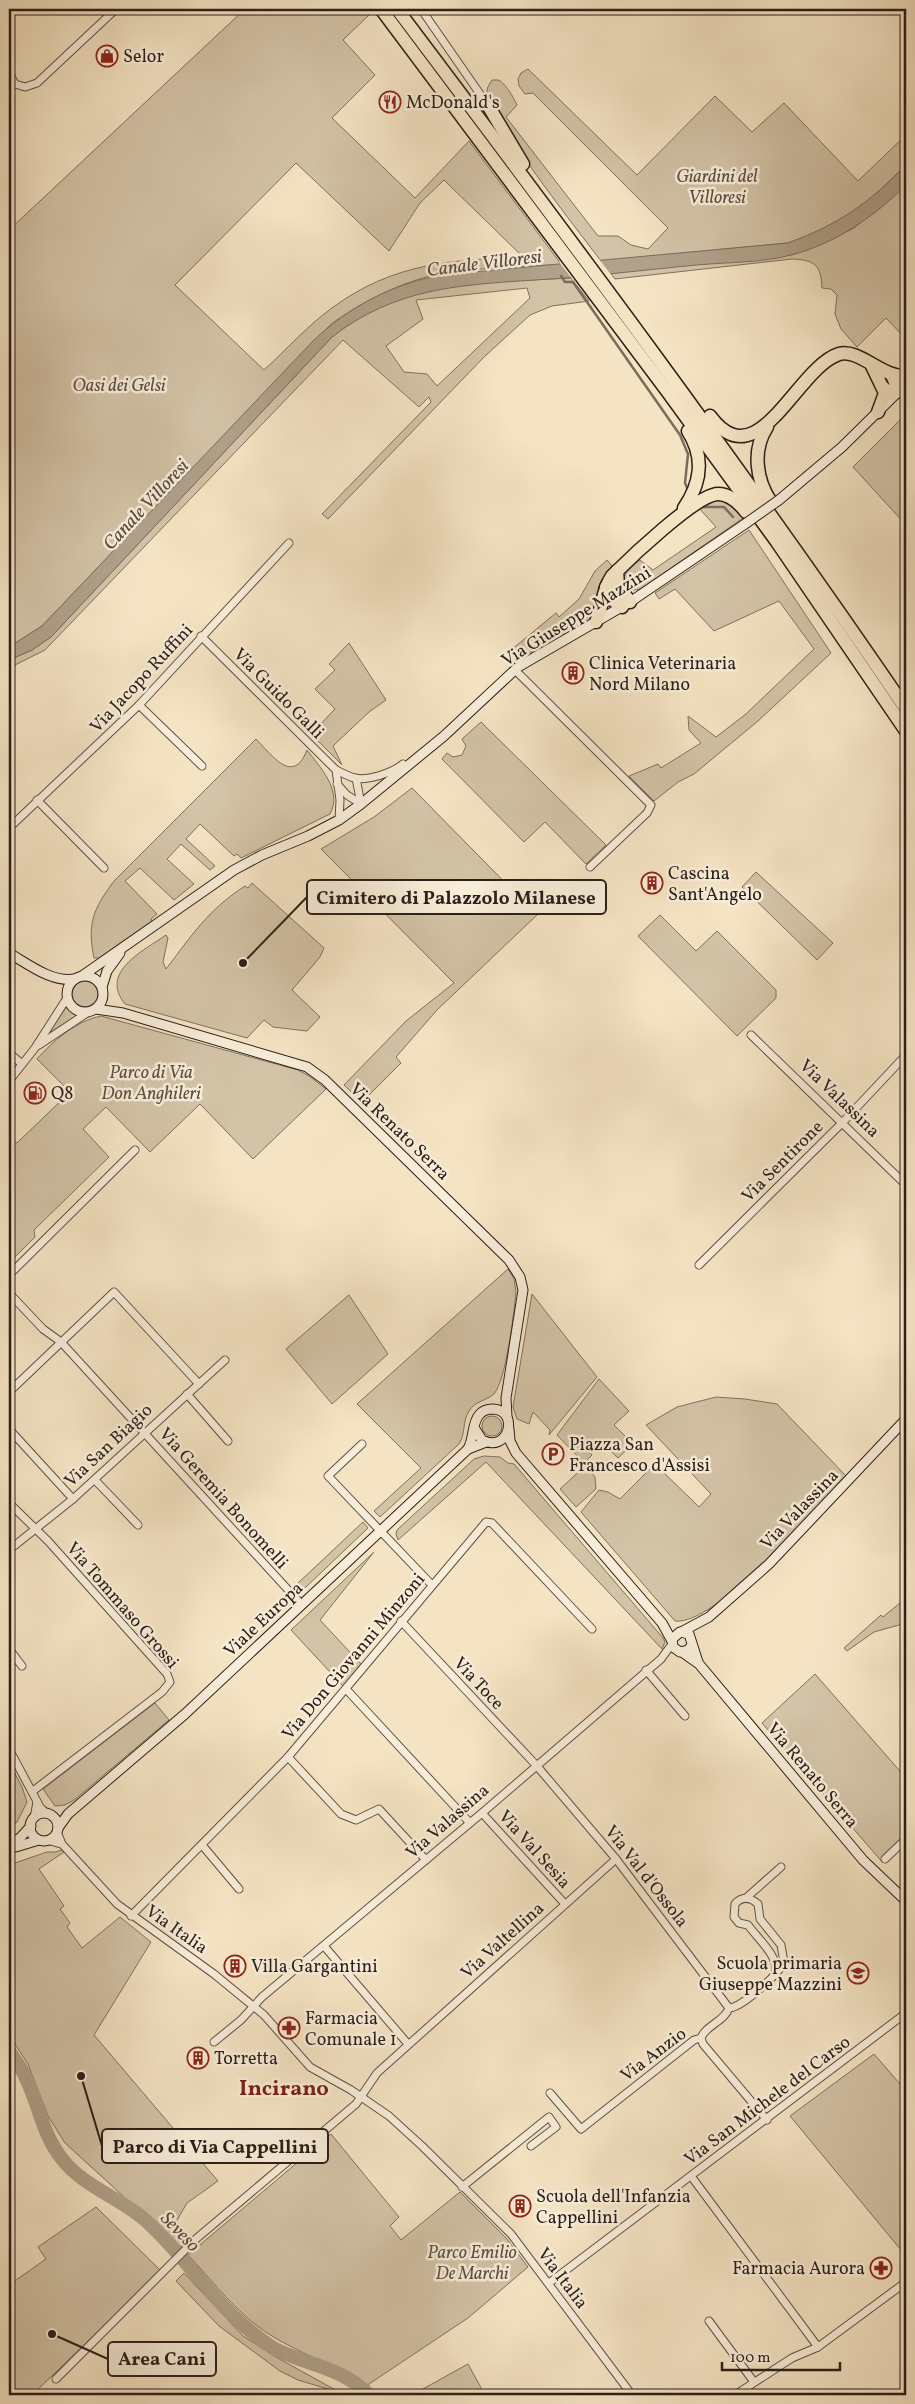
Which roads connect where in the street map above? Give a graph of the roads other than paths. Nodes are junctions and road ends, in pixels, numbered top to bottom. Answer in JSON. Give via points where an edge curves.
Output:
{"nodes":[{"id":1,"x":116,"y":9,"type":"edge"},
{"id":2,"x":381,"y":9,"type":"edge"},
{"id":3,"x":398,"y":9,"type":"edge"},
{"id":4,"x":421,"y":9,"type":"edge"},
{"id":5,"x":9,"y":73,"type":"edge"},
{"id":6,"x":489,"y":107,"type":"joint"},
{"id":7,"x":581,"y":254,"type":"junction"},
{"id":8,"x":872,"y":366,"type":"junction"},
{"id":9,"x":892,"y":375,"type":"junction"},
{"id":10,"x":906,"y":376,"type":"edge"},
{"id":11,"x":672,"y":387,"type":"junction"},
{"id":12,"x":902,"y":387,"type":"edge"},
{"id":13,"x":884,"y":388,"type":"junction"},
{"id":14,"x":878,"y":412,"type":"junction"},
{"id":15,"x":772,"y":418,"type":"junction"},
{"id":16,"x":679,"y":516,"type":"junction"},
{"id":17,"x":777,"y":542,"type":"junction"},
{"id":18,"x":289,"y":543,"type":"dead end"},
{"id":19,"x":806,"y":562,"type":"junction"},
{"id":20,"x":617,"y":571,"type":"junction"},
{"id":21,"x":606,"y":587,"type":"junction"},
{"id":22,"x":626,"y":605,"type":"junction"},
{"id":23,"x":596,"y":622,"type":"junction"},
{"id":24,"x":201,"y":636,"type":"junction"},
{"id":25,"x":515,"y":670,"type":"junction"},
{"id":26,"x":139,"y":705,"type":"junction"},
{"id":27,"x":906,"y":709,"type":"edge"},
{"id":28,"x":906,"y":731,"type":"edge"},
{"id":29,"x":444,"y":736,"type":"junction"},
{"id":30,"x":202,"y":766,"type":"dead end"},
{"id":31,"x":336,"y":770,"type":"junction"},
{"id":32,"x":356,"y":778,"type":"junction"},
{"id":33,"x":337,"y":784,"type":"junction"},
{"id":34,"x":37,"y":800,"type":"junction"},
{"id":35,"x":361,"y":804,"type":"junction"},
{"id":36,"x":339,"y":820,"type":"junction"},
{"id":37,"x":9,"y":828,"type":"edge"},
{"id":38,"x":590,"y":867,"type":"dead end"},
{"id":39,"x":104,"y":868,"type":"dead end"},
{"id":40,"x":129,"y":943,"type":"junction"},
{"id":41,"x":9,"y":953,"type":"edge"},
{"id":42,"x":49,"y":975,"type":"junction"},
{"id":43,"x":78,"y":977,"type":"junction"},
{"id":44,"x":103,"y":991,"type":"junction"},
{"id":45,"x":67,"y":996,"type":"junction"},
{"id":46,"x":92,"y":1011,"type":"junction"},
{"id":47,"x":123,"y":1013,"type":"junction"},
{"id":48,"x":751,"y":1035,"type":"dead end"},
{"id":49,"x":35,"y":1048,"type":"junction"},
{"id":50,"x":9,"y":1052,"type":"edge"},
{"id":51,"x":906,"y":1055,"type":"edge"},
{"id":52,"x":22,"y":1064,"type":"junction"},
{"id":53,"x":9,"y":1081,"type":"edge"},
{"id":54,"x":842,"y":1123,"type":"junction"},
{"id":55,"x":135,"y":1150,"type":"dead end"},
{"id":56,"x":906,"y":1185,"type":"edge"},
{"id":57,"x":699,"y":1265,"type":"dead end"},
{"id":58,"x":9,"y":1275,"type":"edge"},
{"id":59,"x":9,"y":1294,"type":"edge"},
{"id":60,"x":61,"y":1342,"type":"junction"},
{"id":61,"x":225,"y":1360,"type":"dead end"},
{"id":62,"x":198,"y":1384,"type":"junction"},
{"id":63,"x":507,"y":1390,"type":"junction"},
{"id":64,"x":9,"y":1392,"type":"edge"},
{"id":65,"x":187,"y":1394,"type":"junction"},
{"id":66,"x":488,"y":1409,"type":"junction"},
{"id":67,"x":507,"y":1417,"type":"junction"},
{"id":68,"x":906,"y":1419,"type":"edge"},
{"id":69,"x":9,"y":1429,"type":"edge"},
{"id":70,"x":475,"y":1429,"type":"junction"},
{"id":71,"x":509,"y":1429,"type":"junction"},
{"id":72,"x":144,"y":1432,"type":"junction"},
{"id":73,"x":228,"y":1441,"type":"dead end"},
{"id":74,"x":490,"y":1443,"type":"junction"},
{"id":75,"x":362,"y":1444,"type":"dead end"},
{"id":76,"x":468,"y":1449,"type":"junction"},
{"id":77,"x":516,"y":1453,"type":"junction"},
{"id":78,"x":95,"y":1480,"type":"junction"},
{"id":79,"x":73,"y":1499,"type":"junction"},
{"id":80,"x":9,"y":1503,"type":"edge"},
{"id":81,"x":138,"y":1526,"type":"dead end"},
{"id":82,"x":35,"y":1529,"type":"junction"},
{"id":83,"x":381,"y":1530,"type":"junction"},
{"id":84,"x":9,"y":1550,"type":"edge"},
{"id":85,"x":432,"y":1585,"type":"junction"},
{"id":86,"x":302,"y":1605,"type":"junction"},
{"id":87,"x":709,"y":1617,"type":"junction"},
{"id":88,"x":401,"y":1621,"type":"junction"},
{"id":89,"x":662,"y":1623,"type":"junction"},
{"id":90,"x":592,"y":1629,"type":"dead end"},
{"id":91,"x":682,"y":1631,"type":"junction"},
{"id":92,"x":692,"y":1642,"type":"junction"},
{"id":93,"x":676,"y":1647,"type":"junction"},
{"id":94,"x":9,"y":1649,"type":"edge"},
{"id":95,"x":699,"y":1664,"type":"junction"},
{"id":96,"x":22,"y":1666,"type":"dead end"},
{"id":97,"x":646,"y":1670,"type":"junction"},
{"id":98,"x":346,"y":1688,"type":"junction"},
{"id":99,"x":685,"y":1716,"type":"dead end"},
{"id":100,"x":9,"y":1749,"type":"edge"},
{"id":101,"x":288,"y":1757,"type":"junction"},
{"id":102,"x":536,"y":1765,"type":"junction"},
{"id":103,"x":32,"y":1790,"type":"junction"},
{"id":104,"x":37,"y":1802,"type":"junction"},
{"id":105,"x":75,"y":1808,"type":"junction"},
{"id":106,"x":482,"y":1813,"type":"junction"},
{"id":107,"x":48,"y":1814,"type":"junction"},
{"id":108,"x":32,"y":1822,"type":"junction"},
{"id":109,"x":470,"y":1823,"type":"junction"},
{"id":110,"x":58,"y":1830,"type":"junction"},
{"id":111,"x":906,"y":1839,"type":"edge"},
{"id":112,"x":43,"y":1840,"type":"junction"},
{"id":113,"x":9,"y":1843,"type":"edge"},
{"id":114,"x":62,"y":1844,"type":"junction"},
{"id":115,"x":202,"y":1845,"type":"junction"},
{"id":116,"x":9,"y":1849,"type":"edge"},
{"id":117,"x":616,"y":1859,"type":"junction"},
{"id":118,"x":885,"y":1859,"type":"dead end"},
{"id":119,"x":426,"y":1860,"type":"junction"},
{"id":120,"x":781,"y":1867,"type":"dead end"},
{"id":121,"x":239,"y":1889,"type":"dead end"},
{"id":122,"x":746,"y":1898,"type":"junction"},
{"id":123,"x":906,"y":1901,"type":"edge"},
{"id":124,"x":566,"y":1904,"type":"junction"},
{"id":125,"x":131,"y":1916,"type":"junction"},
{"id":126,"x":324,"y":1946,"type":"junction"},
{"id":127,"x":775,"y":1974,"type":"junction"},
{"id":128,"x":254,"y":2006,"type":"junction"},
{"id":129,"x":729,"y":2008,"type":"junction"},
{"id":130,"x":906,"y":2013,"type":"edge"},
{"id":131,"x":701,"y":2038,"type":"junction"},
{"id":132,"x":214,"y":2042,"type":"dead end"},
{"id":133,"x":408,"y":2044,"type":"junction"},
{"id":134,"x":550,"y":2093,"type":"dead end"},
{"id":135,"x":360,"y":2098,"type":"junction"},
{"id":136,"x":767,"y":2120,"type":"junction"},
{"id":137,"x":531,"y":2146,"type":"dead end"},
{"id":138,"x":691,"y":2176,"type":"junction"},
{"id":139,"x":462,"y":2187,"type":"junction"},
{"id":140,"x":906,"y":2282,"type":"edge"},
{"id":141,"x":549,"y":2283,"type":"junction"},
{"id":142,"x":710,"y":2321,"type":"dead end"},
{"id":143,"x":818,"y":2347,"type":"junction"},
{"id":144,"x":56,"y":2379,"type":"dead end"},
{"id":145,"x":754,"y":2382,"type":"junction"},
{"id":146,"x":632,"y":2395,"type":"edge"},
{"id":147,"x":734,"y":2395,"type":"edge"}],
"edges":[{"from":1,"to":5,"type":"street","via":[[38,83],[24,87],[15,84]]},
{"from":2,"to":11,"type":"highway","via":[[566,255]]},
{"from":3,"to":7,"type":"highway"},
{"from":4,"to":6,"type":"street"},
{"from":6,"to":7,"type":"highway"},
{"from":7,"to":11,"type":"highway"},
{"from":8,"to":9,"type":"highway"},
{"from":8,"to":13,"type":"highway"},
{"from":8,"to":15,"type":"highway","via":[[852,354],[838,355],[820,368]]},
{"from":9,"to":10,"type":"highway"},
{"from":9,"to":12,"type":"highway"},
{"from":11,"to":15,"type":"highway","via":[[691,393],[722,430],[734,437],[756,432]]},
{"from":11,"to":16,"type":"highway","via":[[669,403],[695,444],[700,464],[695,489]]},
{"from":11,"to":17,"type":"highway"},
{"from":11,"to":19,"type":"highway"},
{"from":12,"to":13,"type":"highway","via":[[891,394]]},
{"from":12,"to":14,"type":"street","name":"Via Giuseppe Mazzini"},
{"from":13,"to":14,"type":"highway","via":[[885,397]]},
{"from":14,"to":22,"type":"street","name":"Via Giuseppe Mazzini","bridge":true,"via":[[779,500]]},
{"from":15,"to":19,"type":"highway","via":[[758,449],[760,479]]},
{"from":16,"to":17,"type":"highway","via":[[707,496],[724,495],[741,506],[768,542]]},
{"from":16,"to":20,"type":"highway"},
{"from":17,"to":28,"type":"highway"},
{"from":18,"to":24,"type":"street","name":"Via Jacopo Ruffini"},
{"from":19,"to":27,"type":"highway"},
{"from":20,"to":21,"type":"highway"},
{"from":20,"to":22,"type":"highway","via":[[618,585]]},
{"from":21,"to":22,"type":"highway","via":[[611,599]]},
{"from":21,"to":23,"type":"highway"},
{"from":22,"to":23,"type":"street","name":"Via Giuseppe Mazzini"},
{"from":23,"to":25,"type":"street","name":"Via Giuseppe Mazzini"},
{"from":24,"to":26,"type":"street","name":"Via Jacopo Ruffini"},
{"from":24,"to":31,"type":"street","name":"Via Guido Galli"},
{"from":25,"to":29,"type":"street","name":"Via Giuseppe Mazzini"},
{"from":25,"to":38,"type":"street","via":[[651,805],[647,814]]},
{"from":26,"to":30,"type":"street"},
{"from":26,"to":34,"type":"street","name":"Via Jacopo Ruffini"},
{"from":29,"to":32,"type":"street","via":[[398,768]]},
{"from":29,"to":35,"type":"street","name":"Via Giuseppe Mazzini"},
{"from":31,"to":32,"type":"street","name":"Via Guido Galli"},
{"from":31,"to":33,"type":"street"},
{"from":32,"to":35,"type":"street"},
{"from":33,"to":35,"type":"street"},
{"from":33,"to":36,"type":"street"},
{"from":34,"to":37,"type":"street","name":"Via Jacopo Ruffini"},
{"from":34,"to":39,"type":"street"},
{"from":35,"to":36,"type":"street","name":"Via Giuseppe Mazzini"},
{"from":36,"to":40,"type":"street","name":"Via Giuseppe Mazzini","via":[[234,870]]},
{"from":40,"to":43,"type":"street","name":"Via Giuseppe Mazzini"},
{"from":40,"to":44,"type":"street","name":"Via Giuseppe Mazzini","via":[[110,964],[104,977]]},
{"from":41,"to":42,"type":"street"},
{"from":42,"to":43,"type":"street","via":[[64,980]]},
{"from":42,"to":45,"type":"street"},
{"from":43,"to":44,"type":"street","via":[[92,977]]},
{"from":43,"to":45,"type":"street","via":[[69,986]]},
{"from":44,"to":46,"type":"street","via":[[100,1005]]},
{"from":44,"to":47,"type":"street","name":"Via Renato Serra","via":[[109,1004]]},
{"from":45,"to":46,"type":"street","via":[[75,1010]]},
{"from":45,"to":49,"type":"street"},
{"from":46,"to":47,"type":"street","name":"Via Renato Serra"},
{"from":46,"to":49,"type":"street"},
{"from":47,"to":63,"type":"street","name":"Via Renato Serra","via":[[307,1067],[325,1080],[509,1260],[520,1277],[522,1300]]},
{"from":48,"to":54,"type":"street","name":"Via Valassina"},
{"from":49,"to":52,"type":"street"},
{"from":50,"to":52,"type":"street"},
{"from":51,"to":54,"type":"street","name":"Via Sentirone"},
{"from":52,"to":53,"type":"street"},
{"from":54,"to":56,"type":"street","name":"Via Valassina"},
{"from":54,"to":57,"type":"street","name":"Via Sentirone"},
{"from":55,"to":58,"type":"street"},
{"from":59,"to":60,"type":"street","name":"Via Geremia Bonomelli","via":[[43,1329]]},
{"from":60,"to":62,"type":"street","via":[[110,1294],[116,1293]]},
{"from":60,"to":64,"type":"street"},
{"from":60,"to":72,"type":"street","name":"Via Geremia Bonomelli"},
{"from":61,"to":62,"type":"street","name":"Via San Biagio"},
{"from":62,"to":65,"type":"street","name":"Via San Biagio"},
{"from":63,"to":66,"type":"street","via":[[498,1403]]},
{"from":63,"to":67,"type":"street","name":"Via Renato Serra"},
{"from":65,"to":72,"type":"street","name":"Via San Biagio"},
{"from":65,"to":73,"type":"street"},
{"from":66,"to":67,"type":"street","via":[[501,1411]]},
{"from":66,"to":70,"type":"street","via":[[478,1416]]},
{"from":67,"to":71,"type":"street"},
{"from":68,"to":87,"type":"street","name":"Via Valassina","via":[[792,1541]]},
{"from":69,"to":79,"type":"street"},
{"from":70,"to":74,"type":"street","via":[[479,1437]]},
{"from":70,"to":76,"type":"street","name":"Viale Europa"},
{"from":71,"to":74,"type":"street","via":[[503,1439]]},
{"from":71,"to":77,"type":"street","name":"Via Renato Serra"},
{"from":72,"to":78,"type":"street","name":"Via San Biagio"},
{"from":72,"to":86,"type":"street","name":"Via Geremia Bonomelli"},
{"from":74,"to":76,"type":"street","name":"Viale Europa"},
{"from":74,"to":77,"type":"street","name":"Via Renato Serra","via":[[505,1445]]},
{"from":75,"to":83,"type":"street","via":[[328,1476]]},
{"from":76,"to":83,"type":"street","name":"Viale Europa"},
{"from":77,"to":89,"type":"street","name":"Via Renato Serra"},
{"from":78,"to":79,"type":"street","name":"Via San Biagio"},
{"from":78,"to":81,"type":"street"},
{"from":79,"to":82,"type":"street","name":"Via San Biagio"},
{"from":80,"to":82,"type":"street"},
{"from":82,"to":84,"type":"street","name":"Via San Biagio"},
{"from":82,"to":103,"type":"street","name":"Via Tommaso Grossi","via":[[167,1674],[170,1682],[162,1692]]},
{"from":83,"to":85,"type":"street"},
{"from":83,"to":86,"type":"street","name":"Viale Europa"},
{"from":85,"to":88,"type":"street","name":"Via Don Giovanni Minzoni"},
{"from":85,"to":90,"type":"street","name":"Via Don Giovanni Minzoni","via":[[485,1522],[490,1521]]},
{"from":86,"to":105,"type":"street","name":"Viale Europa","via":[[178,1721]]},
{"from":87,"to":91,"type":"street","name":"Via Valassina"},
{"from":87,"to":92,"type":"street","name":"Via Valassina"},
{"from":88,"to":98,"type":"street","name":"Via Don Giovanni Minzoni"},
{"from":88,"to":102,"type":"street","name":"Via Toce"},
{"from":89,"to":91,"type":"street","name":"Via Renato Serra"},
{"from":89,"to":93,"type":"street","name":"Via Renato Serra"},
{"from":91,"to":92,"type":"street","via":[[689,1634]]},
{"from":91,"to":93,"type":"street","via":[[675,1634]]},
{"from":92,"to":93,"type":"street","via":[[688,1650]]},
{"from":92,"to":95,"type":"street","name":"Via Renato Serra"},
{"from":93,"to":95,"type":"street","name":"Via Renato Serra"},
{"from":93,"to":97,"type":"street","name":"Via Valassina"},
{"from":94,"to":96,"type":"street"},
{"from":95,"to":123,"type":"street","name":"Via Renato Serra","via":[[852,1847]]},
{"from":97,"to":99,"type":"street"},
{"from":97,"to":102,"type":"street","name":"Via Valassina"},
{"from":98,"to":101,"type":"street","name":"Via Don Giovanni Minzoni"},
{"from":98,"to":109,"type":"street"},
{"from":100,"to":103,"type":"street"},
{"from":101,"to":115,"type":"street","name":"Via Don Giovanni Minzoni"},
{"from":101,"to":119,"type":"street","via":[[341,1814],[358,1820],[379,1809]]},
{"from":102,"to":106,"type":"street","name":"Via Valassina"},
{"from":102,"to":117,"type":"street","name":"Via Val d'Ossola"},
{"from":103,"to":104,"type":"street"},
{"from":104,"to":107,"type":"street"},
{"from":104,"to":108,"type":"street"},
{"from":105,"to":107,"type":"street","name":"Viale Europa"},
{"from":105,"to":110,"type":"street","name":"Viale Europa"},
{"from":106,"to":109,"type":"street","name":"Via Valassina"},
{"from":106,"to":124,"type":"street","name":"Via Val Sesia"},
{"from":107,"to":108,"type":"street"},
{"from":107,"to":110,"type":"street","via":[[56,1820]]},
{"from":108,"to":112,"type":"street","via":[[32,1834]]},
{"from":108,"to":113,"type":"street","via":[[20,1838]]},
{"from":109,"to":119,"type":"street","name":"Via Valassina"},
{"from":110,"to":112,"type":"street"},
{"from":110,"to":114,"type":"street","name":"Via Italia"},
{"from":111,"to":118,"type":"street"},
{"from":112,"to":114,"type":"street"},
{"from":112,"to":116,"type":"street"},
{"from":114,"to":125,"type":"street","name":"Via Italia","via":[[116,1904]]},
{"from":115,"to":121,"type":"street"},
{"from":115,"to":125,"type":"street","name":"Via Don Giovanni Minzoni"},
{"from":117,"to":124,"type":"street","name":"Via Valtellina"},
{"from":117,"to":129,"type":"street","name":"Via Val d'Ossola"},
{"from":119,"to":126,"type":"street","name":"Via Valassina"},
{"from":120,"to":122,"type":"street"},
{"from":122,"to":127,"type":"street","name":"Via Anzio","via":[[758,1904],[760,1919],[783,1950],[784,1962]]},
{"from":122,"to":127,"type":"street","via":[[735,1904],[734,1917],[739,1923],[748,1925],[774,1959],[777,1966]]},
{"from":124,"to":133,"type":"street","name":"Via Valtellina"},
{"from":125,"to":128,"type":"street","name":"Via Italia","via":[[176,1945]]},
{"from":126,"to":128,"type":"street","name":"Via Valassina"},
{"from":126,"to":133,"type":"street"},
{"from":127,"to":129,"type":"street","name":"Via Anzio","via":[[738,2006]]},
{"from":128,"to":132,"type":"street","name":"Via Valassina"},
{"from":128,"to":135,"type":"street","name":"Via Italia","via":[[310,2067]]},
{"from":129,"to":131,"type":"street","name":"Via Anzio","via":[[727,2014]]},
{"from":130,"to":136,"type":"street","name":"Via San Michele del Carso"},
{"from":131,"to":134,"type":"street","name":"Via Anzio","via":[[694,2040],[582,2129]]},
{"from":131,"to":136,"type":"street"},
{"from":133,"to":135,"type":"street","name":"Via Valtellina","via":[[377,2073]]},
{"from":135,"to":139,"type":"street","name":"Via Italia","via":[[389,2116]]},
{"from":135,"to":144,"type":"street","name":"Via Valtellina","via":[[184,2251]]},
{"from":136,"to":138,"type":"street","name":"Via San Michele del Carso"},
{"from":137,"to":139,"type":"street","via":[[556,2127],[549,2117]]},
{"from":138,"to":141,"type":"street","name":"Via San Michele del Carso"},
{"from":138,"to":143,"type":"street"},
{"from":139,"to":141,"type":"street","name":"Via Italia","via":[[511,2234]]},
{"from":140,"to":143,"type":"street"},
{"from":141,"to":146,"type":"street","name":"Via Italia"},
{"from":142,"to":145,"type":"street"},
{"from":143,"to":145,"type":"street","via":[[792,2358]]},
{"from":145,"to":147,"type":"street"}]}
